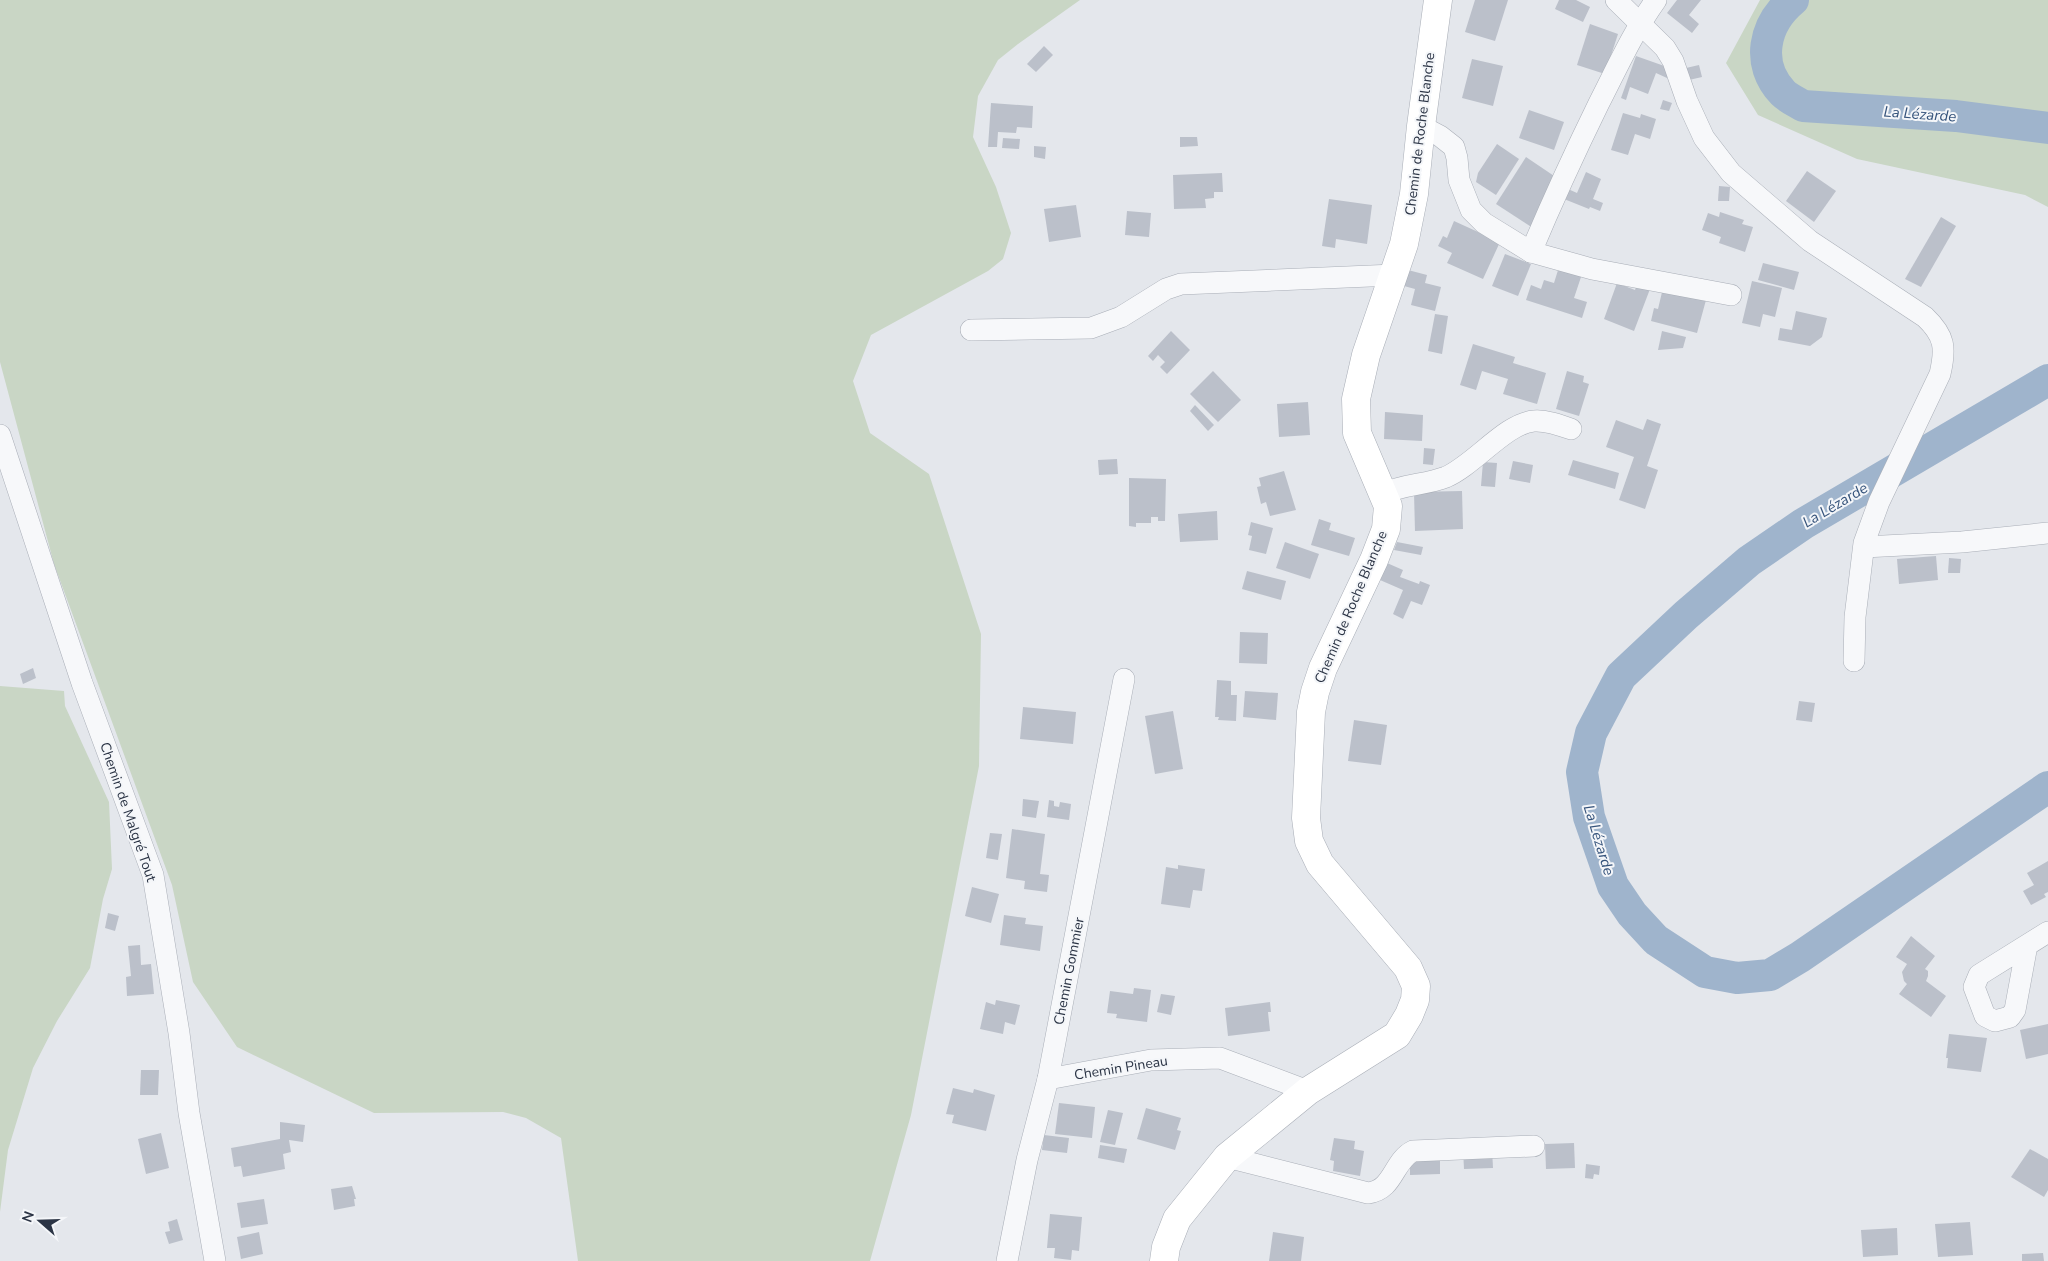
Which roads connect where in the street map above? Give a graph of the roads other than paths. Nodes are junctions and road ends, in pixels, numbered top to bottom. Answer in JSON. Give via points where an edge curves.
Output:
{"nodes":[{"id":1,"x":1438,"y":0,"type":"edge"},
{"id":2,"x":1616,"y":0,"type":"edge"},
{"id":3,"x":1656,"y":0,"type":"edge"},
{"id":4,"x":1640,"y":23,"type":"junction"},
{"id":5,"x":1421,"y":126,"type":"junction"},
{"id":6,"x":1531,"y":252,"type":"junction"},
{"id":7,"x":1394,"y":275,"type":"junction"},
{"id":8,"x":1731,"y":295,"type":"dead end"},
{"id":9,"x":971,"y":330,"type":"dead end"},
{"id":10,"x":1572,"y":429,"type":"dead end"},
{"id":11,"x":0,"y":435,"type":"edge"},
{"id":12,"x":1383,"y":494,"type":"junction"},
{"id":13,"x":2048,"y":533,"type":"edge"},
{"id":14,"x":1864,"y":547,"type":"junction"},
{"id":15,"x":1854,"y":661,"type":"dead end"},
{"id":16,"x":1124,"y":679,"type":"dead end"},
{"id":17,"x":2048,"y":932,"type":"edge"},
{"id":18,"x":2027,"y":945,"type":"dead end"},
{"id":19,"x":1048,"y":1079,"type":"junction"},
{"id":20,"x":1308,"y":1091,"type":"junction"},
{"id":21,"x":1534,"y":1146,"type":"dead end"},
{"id":22,"x":1227,"y":1156,"type":"junction"},
{"id":23,"x":215,"y":1261,"type":"edge"},
{"id":24,"x":1007,"y":1261,"type":"edge"},
{"id":25,"x":1164,"y":1261,"type":"edge"}],
"edges":[{"from":1,"to":5,"type":"main road","name":"Chemin de Roche Blanche"},
{"from":2,"to":4,"type":"street"},
{"from":3,"to":4,"type":"street"},
{"from":4,"to":6,"type":"street","via":[[1576,149]]},
{"from":4,"to":14,"type":"street","via":[[1673,61],[1704,138],[1730,173],[1810,241],[1925,317],[1942,340],[1944,355],[1940,374],[1879,502]]},
{"from":5,"to":6,"type":"street","via":[[1454,147],[1459,180],[1471,210],[1484,223]]},
{"from":5,"to":7,"type":"main road","name":"Chemin de Roche Blanche","via":[[1414,194]]},
{"from":6,"to":8,"type":"street","via":[[1592,269]]},
{"from":7,"to":9,"type":"street","via":[[1181,284],[1166,289],[1121,317],[1091,328]]},
{"from":7,"to":12,"type":"main road","name":"Chemin de Roche Blanche","via":[[1366,355],[1356,399],[1356,433]]},
{"from":10,"to":12,"type":"street","via":[[1542,421],[1524,423],[1462,469],[1432,482],[1396,488]]},
{"from":11,"to":23,"type":"street","name":"Chemin de Malgré Tout","via":[[82,683],[153,875]]},
{"from":12,"to":20,"type":"main road","name":"Chemin de Roche Blanche","via":[[1388,506],[1386,529],[1323,668],[1311,712],[1306,818],[1309,841],[1320,864],[1408,968],[1416,986],[1415,1000],[1397,1035]]},
{"from":13,"to":14,"type":"street"},
{"from":14,"to":15,"type":"street","via":[[1855,618]]},
{"from":16,"to":19,"type":"street","name":"Chemin Gommier"},
{"from":17,"to":18,"type":"street"},
{"from":19,"to":20,"type":"street","name":"Chemin Pineau","via":[[1150,1060],[1220,1058]]},
{"from":19,"to":24,"type":"street","name":"Chemin Gommier","via":[[1027,1160]]},
{"from":20,"to":22,"type":"main road","name":"Chemin de Roche Blanche"},
{"from":21,"to":22,"type":"street","via":[[1413,1151],[1384,1188],[1368,1193]]},
{"from":22,"to":25,"type":"main road","name":"Chemin de Roche Blanche","via":[[1177,1219]]}]}
